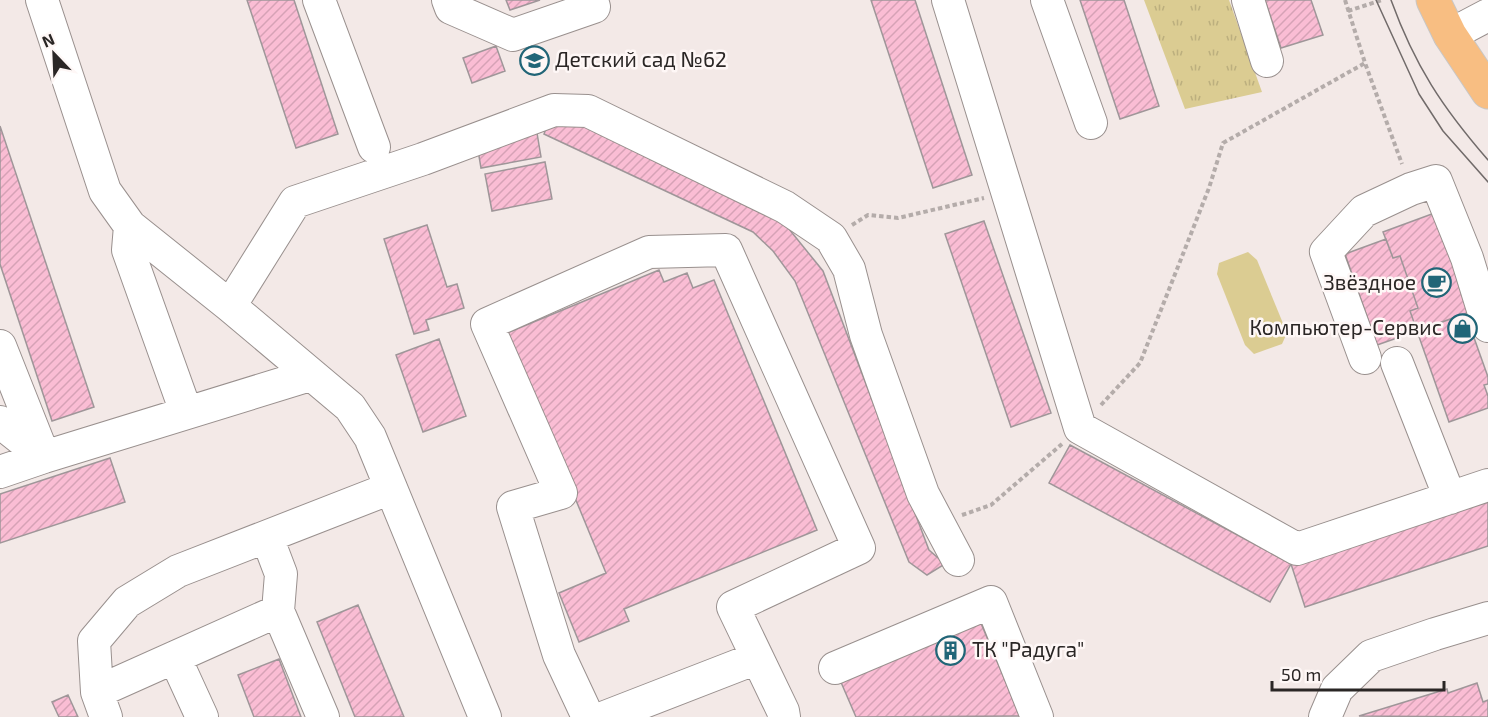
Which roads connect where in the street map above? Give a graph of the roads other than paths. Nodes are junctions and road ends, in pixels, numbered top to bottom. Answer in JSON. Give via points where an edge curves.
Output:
{"nodes":[{"id":1,"x":42,"y":0,"type":"edge"},
{"id":2,"x":319,"y":0,"type":"edge"},
{"id":3,"x":448,"y":0,"type":"edge"},
{"id":4,"x":592,"y":0,"type":"edge"},
{"id":5,"x":948,"y":0,"type":"edge"},
{"id":6,"x":1047,"y":0,"type":"edge"},
{"id":7,"x":1248,"y":0,"type":"edge"},
{"id":8,"x":1433,"y":0,"type":"edge"},
{"id":9,"x":1488,"y":15,"type":"edge"},
{"id":10,"x":1450,"y":35,"type":"junction"},
{"id":11,"x":1268,"y":61,"type":"dead end"},
{"id":12,"x":1488,"y":92,"type":"edge"},
{"id":13,"x":1091,"y":123,"type":"dead end"},
{"id":14,"x":374,"y":147,"type":"dead end"},
{"id":15,"x":130,"y":226,"type":"junction"},
{"id":16,"x":1478,"y":268,"type":"edge"},
{"id":17,"x":230,"y":306,"type":"junction"},
{"id":18,"x":1488,"y":327,"type":"edge"},
{"id":19,"x":0,"y":346,"type":"edge"},
{"id":20,"x":1365,"y":358,"type":"dead end"},
{"id":21,"x":1396,"y":363,"type":"dead end"},
{"id":22,"x":310,"y":375,"type":"junction"},
{"id":23,"x":186,"y":412,"type":"junction"},
{"id":24,"x":0,"y":422,"type":"edge"},
{"id":25,"x":44,"y":457,"type":"junction"},
{"id":26,"x":0,"y":472,"type":"edge"},
{"id":27,"x":1488,"y":485,"type":"edge"},
{"id":28,"x":391,"y":488,"type":"junction"},
{"id":29,"x":1450,"y":498,"type":"junction"},
{"id":30,"x":267,"y":537,"type":"junction"},
{"id":31,"x":958,"y":560,"type":"dead end"},
{"id":32,"x":278,"y":611,"type":"junction"},
{"id":33,"x":1488,"y":618,"type":"edge"},
{"id":34,"x":175,"y":658,"type":"junction"},
{"id":35,"x":758,"y":658,"type":"junction"},
{"id":36,"x":835,"y":668,"type":"dead end"},
{"id":37,"x":101,"y":705,"type":"edge"},
{"id":38,"x":202,"y":717,"type":"edge"},
{"id":39,"x":323,"y":717,"type":"edge"},
{"id":40,"x":485,"y":717,"type":"edge"},
{"id":41,"x":588,"y":717,"type":"edge"},
{"id":42,"x":604,"y":717,"type":"edge"},
{"id":43,"x":784,"y":717,"type":"edge"},
{"id":44,"x":1037,"y":717,"type":"edge"},
{"id":45,"x":1324,"y":717,"type":"edge"}],
"edges":[{"from":1,"to":15,"type":"street","via":[[105,191]]},
{"from":2,"to":14,"type":"street"},
{"from":3,"to":4,"type":"street","via":[[451,9],[513,35],[594,7]]},
{"from":5,"to":29,"type":"street","via":[[1080,428],[1297,549]]},
{"from":6,"to":13,"type":"street"},
{"from":7,"to":11,"type":"street"},
{"from":8,"to":10,"type":"main road"},
{"from":9,"to":10,"type":"street"},
{"from":10,"to":12,"type":"main road"},
{"from":15,"to":17,"type":"street"},
{"from":15,"to":23,"type":"street","via":[[128,250]]},
{"from":16,"to":18,"type":"street"},
{"from":16,"to":20,"type":"street","via":[[1436,181],[1364,211],[1326,252]]},
{"from":17,"to":22,"type":"street"},
{"from":17,"to":31,"type":"street","via":[[295,202],[554,110],[588,111],[785,207],[831,238],[849,269],[866,335],[923,494]]},
{"from":19,"to":25,"type":"street"},
{"from":21,"to":29,"type":"street"},
{"from":22,"to":23,"type":"street"},
{"from":22,"to":28,"type":"street","via":[[350,407],[370,436]]},
{"from":23,"to":25,"type":"street"},
{"from":24,"to":25,"type":"street"},
{"from":25,"to":26,"type":"street"},
{"from":27,"to":29,"type":"street"},
{"from":28,"to":30,"type":"street"},
{"from":28,"to":40,"type":"street"},
{"from":30,"to":32,"type":"street","via":[[281,574]]},
{"from":30,"to":37,"type":"street","via":[[178,571],[127,602],[94,641]]},
{"from":32,"to":34,"type":"street"},
{"from":32,"to":39,"type":"street"},
{"from":33,"to":45,"type":"street","via":[[1371,656],[1337,689]]},
{"from":34,"to":37,"type":"street"},
{"from":34,"to":38,"type":"street"},
{"from":35,"to":41,"type":"street","via":[[733,607],[859,548],[726,250],[649,252],[487,324],[561,493],[513,507],[559,655]]},
{"from":35,"to":42,"type":"street"},
{"from":35,"to":43,"type":"street"},
{"from":36,"to":44,"type":"street","via":[[991,602]]}]}
